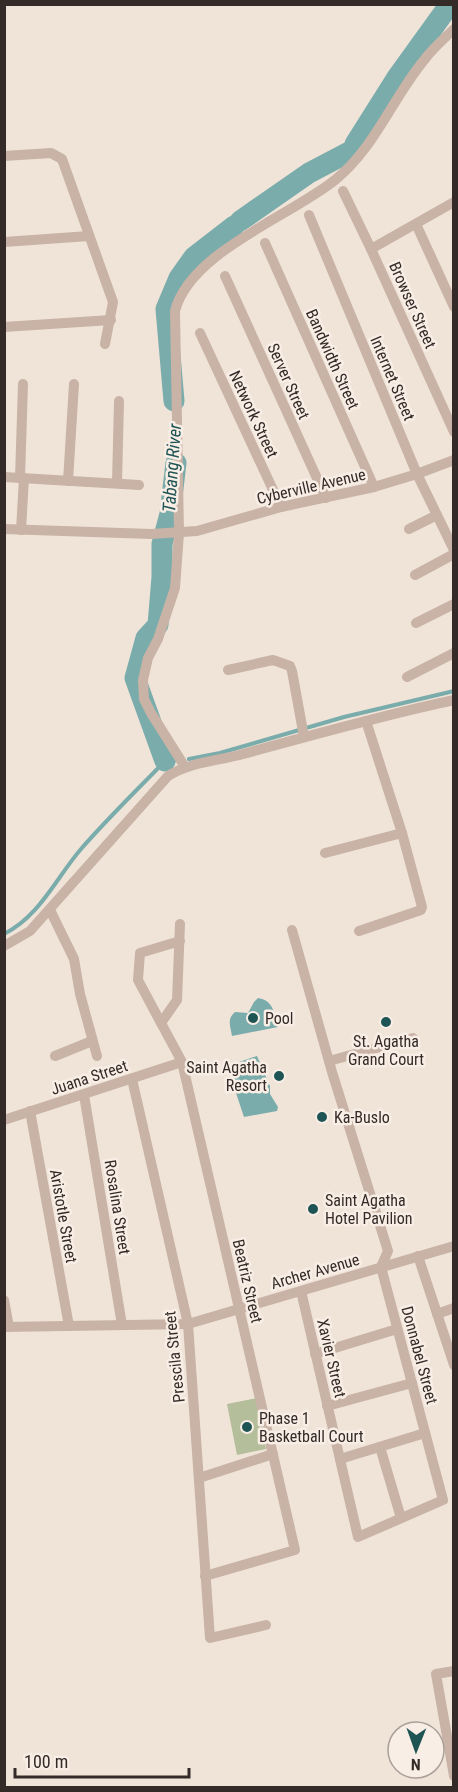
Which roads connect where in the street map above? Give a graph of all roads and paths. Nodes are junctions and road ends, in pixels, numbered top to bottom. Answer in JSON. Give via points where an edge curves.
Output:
{"nodes":[{"id":1,"x":453,"y":29,"type":"edge"},
{"id":2,"x":4,"y":156,"type":"edge"},
{"id":3,"x":343,"y":191,"type":"dead end"},
{"id":4,"x":453,"y":202,"type":"edge"},
{"id":5,"x":309,"y":215,"type":"dead end"},
{"id":6,"x":416,"y":224,"type":"junction"},
{"id":7,"x":89,"y":236,"type":"junction"},
{"id":8,"x":4,"y":242,"type":"edge"},
{"id":9,"x":265,"y":243,"type":"dead end"},
{"id":10,"x":371,"y":249,"type":"junction"},
{"id":11,"x":225,"y":276,"type":"dead end"},
{"id":12,"x":453,"y":307,"type":"edge"},
{"id":13,"x":111,"y":320,"type":"junction"},
{"id":14,"x":4,"y":327,"type":"edge"},
{"id":15,"x":200,"y":333,"type":"dead end"},
{"id":16,"x":105,"y":344,"type":"dead end"},
{"id":17,"x":23,"y":384,"type":"dead end"},
{"id":18,"x":74,"y":384,"type":"dead end"},
{"id":19,"x":119,"y":401,"type":"dead end"},
{"id":20,"x":453,"y":432,"type":"edge"},
{"id":21,"x":453,"y":460,"type":"edge"},
{"id":22,"x":417,"y":474,"type":"junction"},
{"id":23,"x":4,"y":477,"type":"edge"},
{"id":24,"x":22,"y":478,"type":"junction"},
{"id":25,"x":68,"y":481,"type":"junction"},
{"id":26,"x":117,"y":483,"type":"junction"},
{"id":27,"x":139,"y":484,"type":"dead end"},
{"id":28,"x":374,"y":487,"type":"junction"},
{"id":29,"x":326,"y":498,"type":"junction"},
{"id":30,"x":281,"y":507,"type":"junction"},
{"id":31,"x":437,"y":515,"type":"junction"},
{"id":32,"x":4,"y":529,"type":"edge"},
{"id":33,"x":409,"y":529,"type":"dead end"},
{"id":34,"x":21,"y":530,"type":"junction"},
{"id":35,"x":176,"y":533,"type":"junction"},
{"id":36,"x":453,"y":552,"type":"edge"},
{"id":37,"x":415,"y":575,"type":"dead end"},
{"id":38,"x":453,"y":604,"type":"edge"},
{"id":39,"x":416,"y":623,"type":"dead end"},
{"id":40,"x":453,"y":653,"type":"edge"},
{"id":41,"x":228,"y":670,"type":"dead end"},
{"id":42,"x":407,"y":677,"type":"dead end"},
{"id":43,"x":453,"y":700,"type":"edge"},
{"id":44,"x":366,"y":721,"type":"junction"},
{"id":45,"x":304,"y":736,"type":"junction"},
{"id":46,"x":185,"y":767,"type":"junction"},
{"id":47,"x":402,"y":832,"type":"junction"},
{"id":48,"x":325,"y":853,"type":"dead end"},
{"id":49,"x":50,"y":910,"type":"junction"},
{"id":50,"x":180,"y":924,"type":"dead end"},
{"id":51,"x":292,"y":930,"type":"dead end"},
{"id":52,"x":359,"y":931,"type":"dead end"},
{"id":53,"x":180,"y":941,"type":"junction"},
{"id":54,"x":4,"y":946,"type":"edge"},
{"id":55,"x":161,"y":1023,"type":"junction"},
{"id":56,"x":413,"y":1038,"type":"dead end"},
{"id":57,"x":92,"y":1041,"type":"junction"},
{"id":58,"x":55,"y":1056,"type":"dead end"},
{"id":59,"x":97,"y":1056,"type":"dead end"},
{"id":60,"x":329,"y":1061,"type":"junction"},
{"id":61,"x":182,"y":1062,"type":"junction"},
{"id":62,"x":132,"y":1079,"type":"junction"},
{"id":63,"x":84,"y":1095,"type":"junction"},
{"id":64,"x":30,"y":1111,"type":"junction"},
{"id":65,"x":4,"y":1120,"type":"edge"},
{"id":66,"x":453,"y":1246,"type":"edge"},
{"id":67,"x":418,"y":1256,"type":"junction"},
{"id":68,"x":381,"y":1268,"type":"junction"},
{"id":69,"x":301,"y":1291,"type":"junction"},
{"id":70,"x":4,"y":1300,"type":"edge"},
{"id":71,"x":453,"y":1308,"type":"edge"},
{"id":72,"x":239,"y":1309,"type":"junction"},
{"id":73,"x":437,"y":1314,"type":"junction"},
{"id":74,"x":188,"y":1324,"type":"junction"},
{"id":75,"x":122,"y":1325,"type":"junction"},
{"id":76,"x":69,"y":1326,"type":"junction"},
{"id":77,"x":7,"y":1327,"type":"edge"},
{"id":78,"x":397,"y":1329,"type":"junction"},
{"id":79,"x":315,"y":1354,"type":"junction"},
{"id":80,"x":452,"y":1358,"type":"edge"},
{"id":81,"x":412,"y":1383,"type":"junction"},
{"id":82,"x":327,"y":1406,"type":"junction"},
{"id":83,"x":425,"y":1433,"type":"junction"},
{"id":84,"x":380,"y":1447,"type":"junction"},
{"id":85,"x":273,"y":1454,"type":"junction"},
{"id":86,"x":340,"y":1459,"type":"junction"},
{"id":87,"x":199,"y":1478,"type":"junction"},
{"id":88,"x":401,"y":1518,"type":"junction"},
{"id":89,"x":358,"y":1537,"type":"joint"},
{"id":90,"x":205,"y":1576,"type":"junction"},
{"id":91,"x":266,"y":1625,"type":"dead end"},
{"id":92,"x":453,"y":1671,"type":"edge"},
{"id":93,"x":449,"y":1724,"type":"edge"},
{"id":94,"x":453,"y":1770,"type":"edge"}],
"edges":[{"from":1,"to":35,"type":"street","via":[[425,59],[351,166],[304,203],[246,236],[199,270],[178,298]]},
{"from":2,"to":7,"type":"street","via":[[51,153],[62,159]]},
{"from":3,"to":10,"type":"street","name":"Browser Street"},
{"from":4,"to":6,"type":"street"},
{"from":5,"to":22,"type":"street","name":"Internet Street"},
{"from":6,"to":10,"type":"street"},
{"from":6,"to":12,"type":"street"},
{"from":7,"to":8,"type":"street"},
{"from":7,"to":13,"type":"street","via":[[113,302]]},
{"from":9,"to":28,"type":"street","name":"Bandwidth Street"},
{"from":10,"to":20,"type":"street","name":"Browser Street"},
{"from":11,"to":29,"type":"street","name":"Server Street"},
{"from":13,"to":14,"type":"street"},
{"from":13,"to":16,"type":"street"},
{"from":15,"to":30,"type":"street","name":"Network Street"},
{"from":17,"to":24,"type":"street"},
{"from":18,"to":25,"type":"street"},
{"from":19,"to":26,"type":"street"},
{"from":21,"to":22,"type":"street","name":"Cyberville Avenue"},
{"from":22,"to":28,"type":"street","name":"Cyberville Avenue"},
{"from":22,"to":31,"type":"street","name":"Internet Street"},
{"from":23,"to":24,"type":"street"},
{"from":24,"to":25,"type":"street"},
{"from":24,"to":34,"type":"street"},
{"from":25,"to":26,"type":"street"},
{"from":26,"to":27,"type":"street"},
{"from":28,"to":29,"type":"street","name":"Cyberville Avenue"},
{"from":29,"to":30,"type":"street","name":"Cyberville Avenue"},
{"from":30,"to":35,"type":"street","name":"Cyberville Avenue","via":[[197,531]]},
{"from":31,"to":33,"type":"street"},
{"from":31,"to":36,"type":"street","name":"Internet Street"},
{"from":32,"to":34,"type":"street","name":"Cyberville Avenue"},
{"from":34,"to":35,"type":"street","name":"Cyberville Avenue"},
{"from":35,"to":46,"type":"street","via":[[176,588],[143,680],[144,699]]},
{"from":36,"to":37,"type":"street"},
{"from":38,"to":39,"type":"street"},
{"from":40,"to":42,"type":"street"},
{"from":41,"to":45,"type":"street","via":[[273,660],[290,666]]},
{"from":43,"to":44,"type":"street"},
{"from":44,"to":45,"type":"street"},
{"from":44,"to":47,"type":"street"},
{"from":45,"to":46,"type":"street"},
{"from":46,"to":49,"type":"street","via":[[168,776]]},
{"from":47,"to":48,"type":"street"},
{"from":47,"to":52,"type":"street","via":[[421,910]]},
{"from":49,"to":54,"type":"street","via":[[30,931]]},
{"from":49,"to":57,"type":"street","via":[[74,959]]},
{"from":50,"to":53,"type":"street"},
{"from":51,"to":60,"type":"street"},
{"from":53,"to":55,"type":"street","via":[[177,1000]]},
{"from":53,"to":55,"type":"street","name":"Beatriz Street","via":[[140,953],[138,980]]},
{"from":55,"to":61,"type":"street","name":"Beatriz Street"},
{"from":56,"to":60,"type":"street"},
{"from":57,"to":58,"type":"street"},
{"from":57,"to":59,"type":"street"},
{"from":60,"to":68,"type":"street","via":[[388,1251]]},
{"from":61,"to":62,"type":"street","name":"Juana Street"},
{"from":61,"to":72,"type":"street","name":"Beatriz Street"},
{"from":62,"to":63,"type":"street","name":"Juana Street"},
{"from":62,"to":74,"type":"street","name":"Prescila Street"},
{"from":63,"to":64,"type":"street","name":"Juana Street"},
{"from":63,"to":75,"type":"street","name":"Rosalina Street"},
{"from":64,"to":65,"type":"street","name":"Juana Street"},
{"from":64,"to":76,"type":"street","name":"Aristotle Street"},
{"from":66,"to":67,"type":"street","name":"Archer Avenue"},
{"from":67,"to":68,"type":"street","name":"Archer Avenue"},
{"from":67,"to":73,"type":"street"},
{"from":68,"to":69,"type":"street","name":"Archer Avenue"},
{"from":68,"to":78,"type":"street","name":"Donnabel Street"},
{"from":69,"to":72,"type":"street","name":"Archer Avenue"},
{"from":69,"to":79,"type":"street","name":"Xavier Street"},
{"from":70,"to":77,"type":"street"},
{"from":71,"to":73,"type":"street"},
{"from":72,"to":74,"type":"street","name":"Archer Avenue"},
{"from":72,"to":85,"type":"street","name":"Beatriz Street"},
{"from":73,"to":80,"type":"street"},
{"from":74,"to":75,"type":"street","name":"Archer Avenue"},
{"from":74,"to":87,"type":"street","name":"Prescila Street"},
{"from":75,"to":76,"type":"street","name":"Archer Avenue"},
{"from":76,"to":77,"type":"street","name":"Archer Avenue"},
{"from":78,"to":79,"type":"street"},
{"from":78,"to":81,"type":"street","name":"Donnabel Street"},
{"from":79,"to":82,"type":"street","name":"Xavier Street"},
{"from":81,"to":82,"type":"street"},
{"from":81,"to":83,"type":"street","name":"Donnabel Street"},
{"from":82,"to":86,"type":"street","name":"Xavier Street"},
{"from":83,"to":84,"type":"street"},
{"from":83,"to":88,"type":"street","name":"Donnabel Street","via":[[443,1500]]},
{"from":84,"to":86,"type":"street"},
{"from":84,"to":88,"type":"street"},
{"from":85,"to":87,"type":"street"},
{"from":85,"to":90,"type":"street","name":"Beatriz Street","via":[[295,1550]]},
{"from":86,"to":89,"type":"street","name":"Xavier Street"},
{"from":87,"to":90,"type":"street","name":"Prescila Street"},
{"from":88,"to":89,"type":"street","name":"Donnabel Street"},
{"from":90,"to":91,"type":"street","name":"Prescila Street","via":[[210,1638]]},
{"from":92,"to":93,"type":"street","via":[[436,1674]]},
{"from":93,"to":94,"type":"street"}]}
